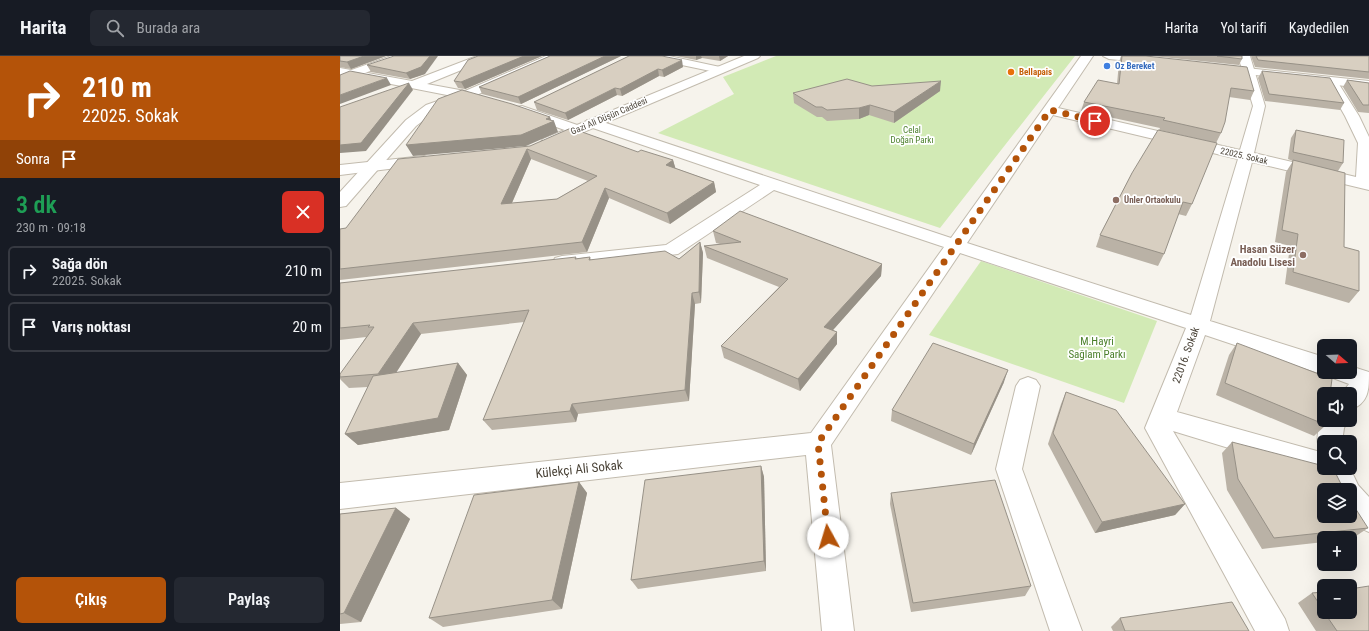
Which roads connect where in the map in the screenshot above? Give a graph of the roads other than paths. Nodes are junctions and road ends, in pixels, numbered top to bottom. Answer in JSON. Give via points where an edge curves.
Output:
{"nodes":[{"id":1,"x":402,"y":56,"type":"edge"},
{"id":2,"x":487,"y":56,"type":"edge"},
{"id":3,"x":555,"y":56,"type":"edge"},
{"id":4,"x":652,"y":56,"type":"edge"},
{"id":5,"x":754,"y":56,"type":"edge"},
{"id":6,"x":1088,"y":56,"type":"edge"},
{"id":7,"x":1109,"y":56,"type":"edge"},
{"id":8,"x":1164,"y":62,"type":"edge"},
{"id":9,"x":1246,"y":64,"type":"edge"},
{"id":10,"x":1210,"y":67,"type":"edge"},
{"id":11,"x":720,"y":70,"type":"junction"},
{"id":12,"x":346,"y":72,"type":"edge"},
{"id":13,"x":340,"y":78,"type":"edge"},
{"id":14,"x":1331,"y":81,"type":"junction"},
{"id":15,"x":414,"y":84,"type":"junction"},
{"id":16,"x":1369,"y":85,"type":"edge"},
{"id":17,"x":392,"y":93,"type":"edge"},
{"id":18,"x":466,"y":95,"type":"junction"},
{"id":19,"x":487,"y":101,"type":"edge"},
{"id":20,"x":536,"y":103,"type":"edge"},
{"id":21,"x":508,"y":106,"type":"edge"},
{"id":22,"x":522,"y":110,"type":"junction"},
{"id":23,"x":1050,"y":110,"type":"junction"},
{"id":24,"x":585,"y":126,"type":"junction"},
{"id":25,"x":536,"y":148,"type":"edge"},
{"id":26,"x":1246,"y":156,"type":"junction"},
{"id":27,"x":433,"y":160,"type":"edge"},
{"id":28,"x":370,"y":167,"type":"junction"},
{"id":29,"x":340,"y":170,"type":"edge"},
{"id":30,"x":772,"y":184,"type":"junction"},
{"id":31,"x":1367,"y":184,"type":"edge"},
{"id":32,"x":341,"y":200,"type":"edge"},
{"id":33,"x":956,"y":245,"type":"junction"},
{"id":34,"x":545,"y":264,"type":"edge"},
{"id":35,"x":1198,"y":325,"type":"junction"},
{"id":36,"x":1317,"y":364,"type":"edge"},
{"id":37,"x":1357,"y":377,"type":"edge"},
{"id":38,"x":1367,"y":380,"type":"edge"},
{"id":39,"x":1028,"y":386,"type":"dead end"},
{"id":40,"x":1357,"y":392,"type":"edge"},
{"id":41,"x":1163,"y":418,"type":"junction"},
{"id":42,"x":818,"y":443,"type":"junction"},
{"id":43,"x":1317,"y":466,"type":"edge"},
{"id":44,"x":340,"y":496,"type":"edge"},
{"id":45,"x":1357,"y":503,"type":"edge"},
{"id":46,"x":1369,"y":519,"type":"edge"},
{"id":47,"x":838,"y":631,"type":"edge"},
{"id":48,"x":1066,"y":631,"type":"edge"},
{"id":49,"x":1273,"y":631,"type":"edge"}],
"edges":[{"from":1,"to":12,"type":"street"},
{"from":2,"to":15,"type":"street"},
{"from":3,"to":18,"type":"street"},
{"from":4,"to":11,"type":"street"},
{"from":5,"to":11,"type":"street","name":"Gazi Ali Düşün Caddesi"},
{"from":6,"to":23,"type":"street"},
{"from":7,"to":8,"type":"street"},
{"from":9,"to":10,"type":"street"},
{"from":9,"to":14,"type":"street"},
{"from":9,"to":26,"type":"street","name":"22016. Sokak","via":[[1259,106]]},
{"from":11,"to":24,"type":"street","name":"Gazi Ali Düşün Caddesi"},
{"from":12,"to":13,"type":"street"},
{"from":12,"to":15,"type":"street"},
{"from":14,"to":16,"type":"street"},
{"from":14,"to":31,"type":"street","via":[[1365,143]]},
{"from":15,"to":17,"type":"street"},
{"from":15,"to":18,"type":"street"},
{"from":18,"to":19,"type":"street"},
{"from":18,"to":28,"type":"street","via":[[431,108],[411,122]]},
{"from":20,"to":22,"type":"street"},
{"from":21,"to":22,"type":"street"},
{"from":22,"to":24,"type":"street"},
{"from":23,"to":26,"type":"street","name":"22025. Sokak"},
{"from":23,"to":33,"type":"street"},
{"from":24,"to":25,"type":"street","name":"Gazi Ali Düşün Caddesi"},
{"from":24,"to":30,"type":"street"},
{"from":26,"to":31,"type":"street","name":"22025. Sokak"},
{"from":26,"to":35,"type":"street","name":"22016. Sokak"},
{"from":27,"to":28,"type":"street"},
{"from":28,"to":29,"type":"street"},
{"from":28,"to":32,"type":"street"},
{"from":30,"to":33,"type":"street"},
{"from":30,"to":34,"type":"street","via":[[671,250]]},
{"from":33,"to":35,"type":"street"},
{"from":33,"to":42,"type":"street"},
{"from":35,"to":36,"type":"street"},
{"from":35,"to":41,"type":"street","name":"22016. Sokak"},
{"from":37,"to":38,"type":"street"},
{"from":38,"to":40,"type":"street"},
{"from":39,"to":48,"type":"street","via":[[1009,469]]},
{"from":41,"to":43,"type":"street"},
{"from":41,"to":49,"type":"street","name":"22016. Sokak","via":[[1158,428]]},
{"from":42,"to":44,"type":"street","name":"Külekçi Ali Sokak"},
{"from":42,"to":47,"type":"street"},
{"from":45,"to":46,"type":"street"}]}
